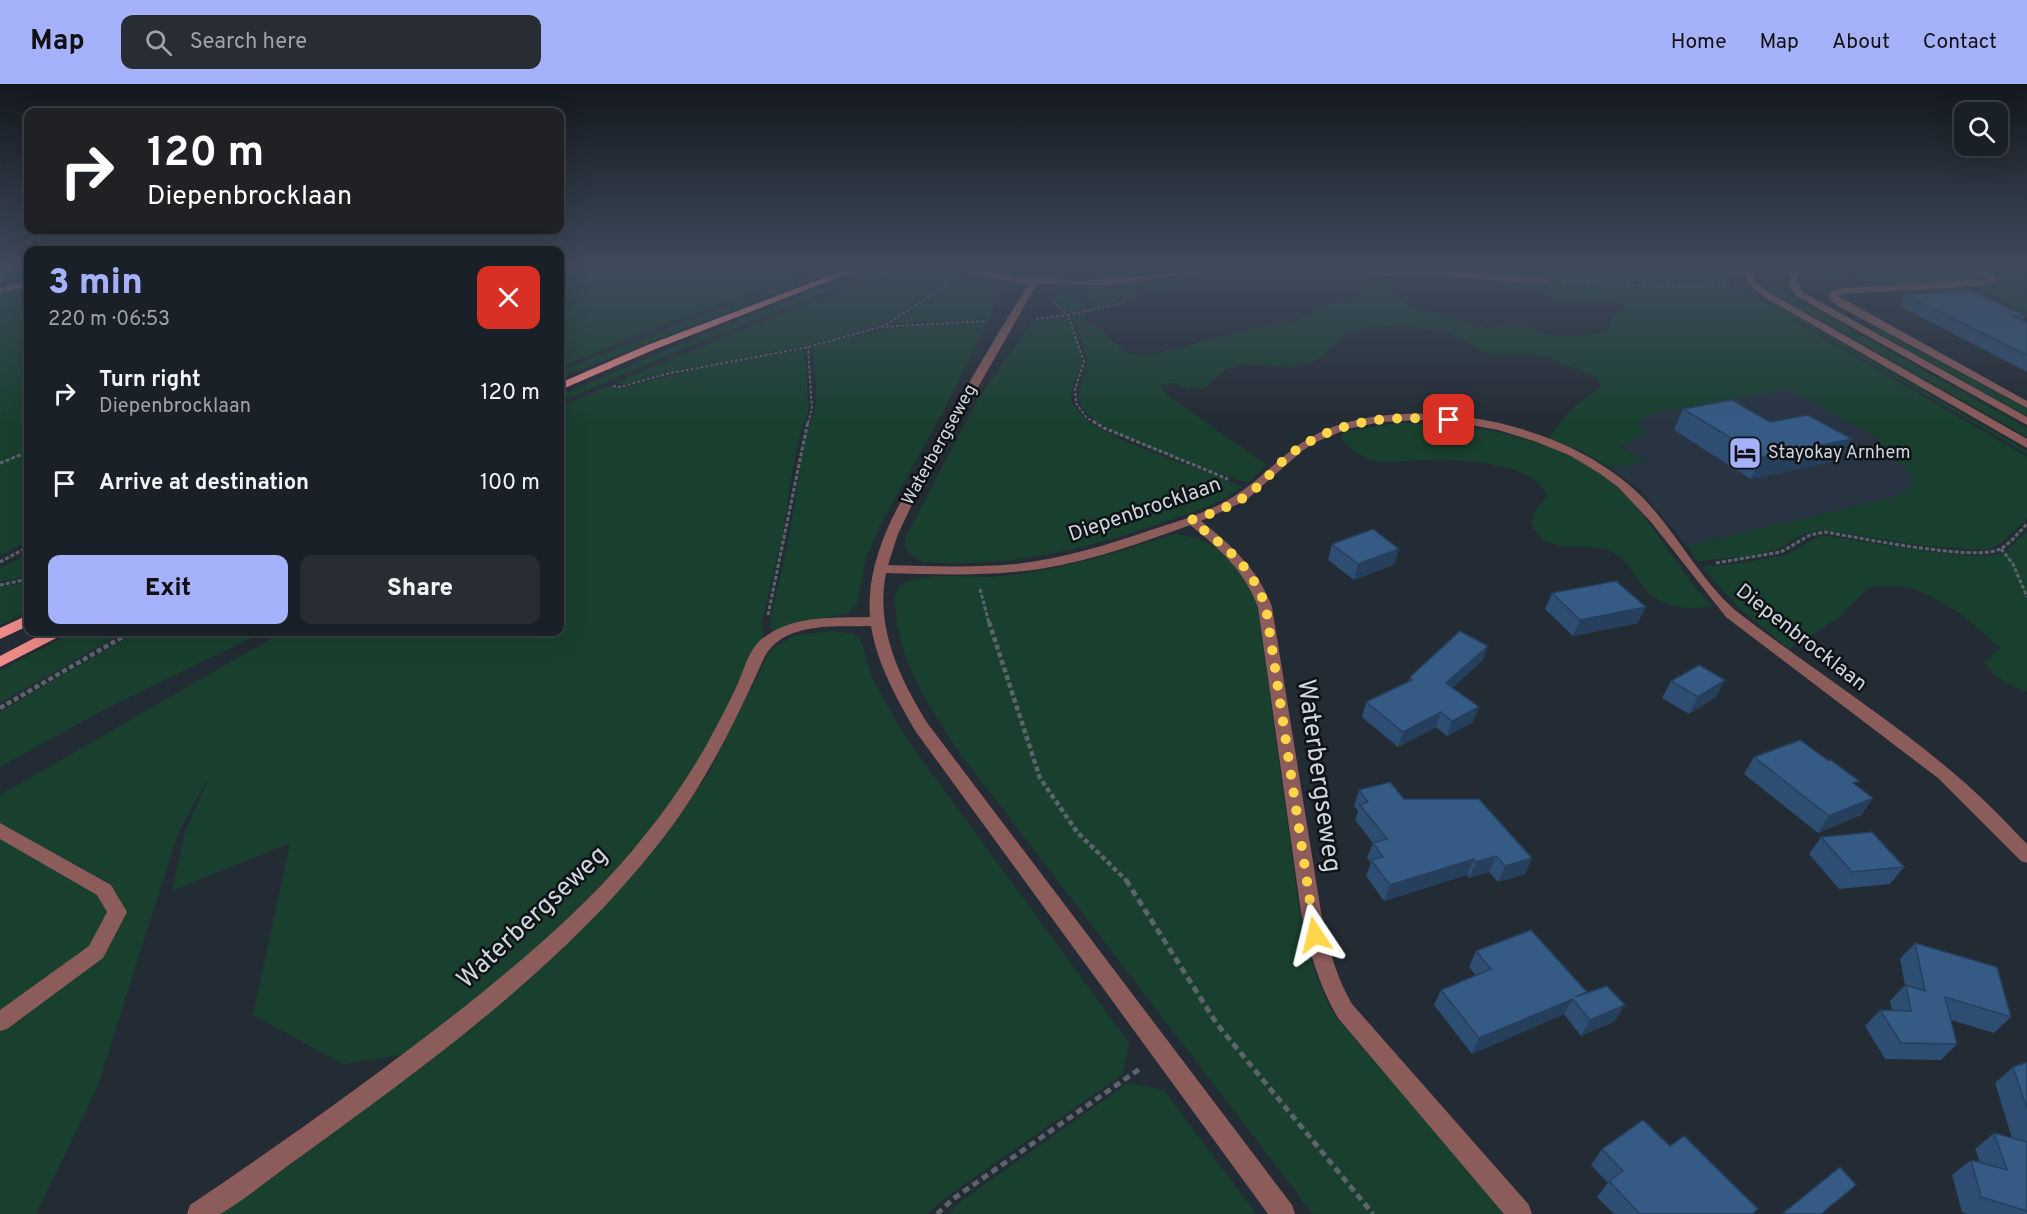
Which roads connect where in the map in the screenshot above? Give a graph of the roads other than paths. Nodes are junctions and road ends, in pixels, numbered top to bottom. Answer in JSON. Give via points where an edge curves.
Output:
{"nodes":[{"id":1,"x":725,"y":319,"type":"edge"},
{"id":2,"x":1011,"y":319,"type":"edge"},
{"id":3,"x":1808,"y":319,"type":"edge"},
{"id":4,"x":1840,"y":319,"type":"edge"},
{"id":5,"x":1868,"y":319,"type":"edge"},
{"id":6,"x":1844,"y":321,"type":"junction"},
{"id":7,"x":1878,"y":325,"type":"junction"},
{"id":8,"x":564,"y":385,"type":"edge"},
{"id":9,"x":2027,"y":405,"type":"edge"},
{"id":10,"x":2027,"y":422,"type":"edge"},
{"id":11,"x":2027,"y":444,"type":"edge"},
{"id":12,"x":1191,"y":520,"type":"junction"},
{"id":13,"x":881,"y":569,"type":"junction"},
{"id":14,"x":877,"y":621,"type":"junction"},
{"id":15,"x":24,"y":622,"type":"edge"},
{"id":16,"x":0,"y":634,"type":"edge"},
{"id":17,"x":49,"y":636,"type":"edge"},
{"id":18,"x":0,"y":662,"type":"edge"},
{"id":19,"x":0,"y":830,"type":"edge"},
{"id":20,"x":2027,"y":856,"type":"edge"},
{"id":21,"x":0,"y":1022,"type":"edge"},
{"id":22,"x":199,"y":1214,"type":"edge"},
{"id":23,"x":1283,"y":1214,"type":"edge"},
{"id":24,"x":1520,"y":1214,"type":"edge"}],
"edges":[{"from":1,"to":8,"type":"main road"},
{"from":2,"to":13,"type":"street","name":"Waterbergseweg","via":[[894,528]]},
{"from":3,"to":11,"type":"street"},
{"from":4,"to":6,"type":"street"},
{"from":5,"to":7,"type":"street"},
{"from":6,"to":7,"type":"street"},
{"from":6,"to":10,"type":"street"},
{"from":7,"to":9,"type":"street"},
{"from":12,"to":13,"type":"street","name":"Diepenbrocklaan","via":[[1124,543],[1019,567],[977,571]]},
{"from":12,"to":20,"type":"street","name":"Diepenbrocklaan","via":[[1255,490],[1282,461],[1308,442],[1337,428],[1379,419],[1465,422],[1558,446],[1603,470],[1629,490],[1731,614],[1944,774]]},
{"from":12,"to":24,"type":"street","name":"Waterbergseweg","via":[[1252,575],[1266,608],[1311,912],[1333,991],[1385,1059]]},
{"from":13,"to":14,"type":"street","name":"Waterbergseweg"},
{"from":14,"to":22,"type":"street","name":"Waterbergseweg","via":[[795,628],[770,639],[760,651],[699,775],[649,843],[577,922],[532,964],[409,1062]]},
{"from":14,"to":23,"type":"street","name":"Waterbergseweg","via":[[891,673],[922,728]]},
{"from":15,"to":16,"type":"main road"},
{"from":17,"to":18,"type":"main road"},
{"from":19,"to":21,"type":"street","via":[[104,890],[117,912],[96,952]]}]}
